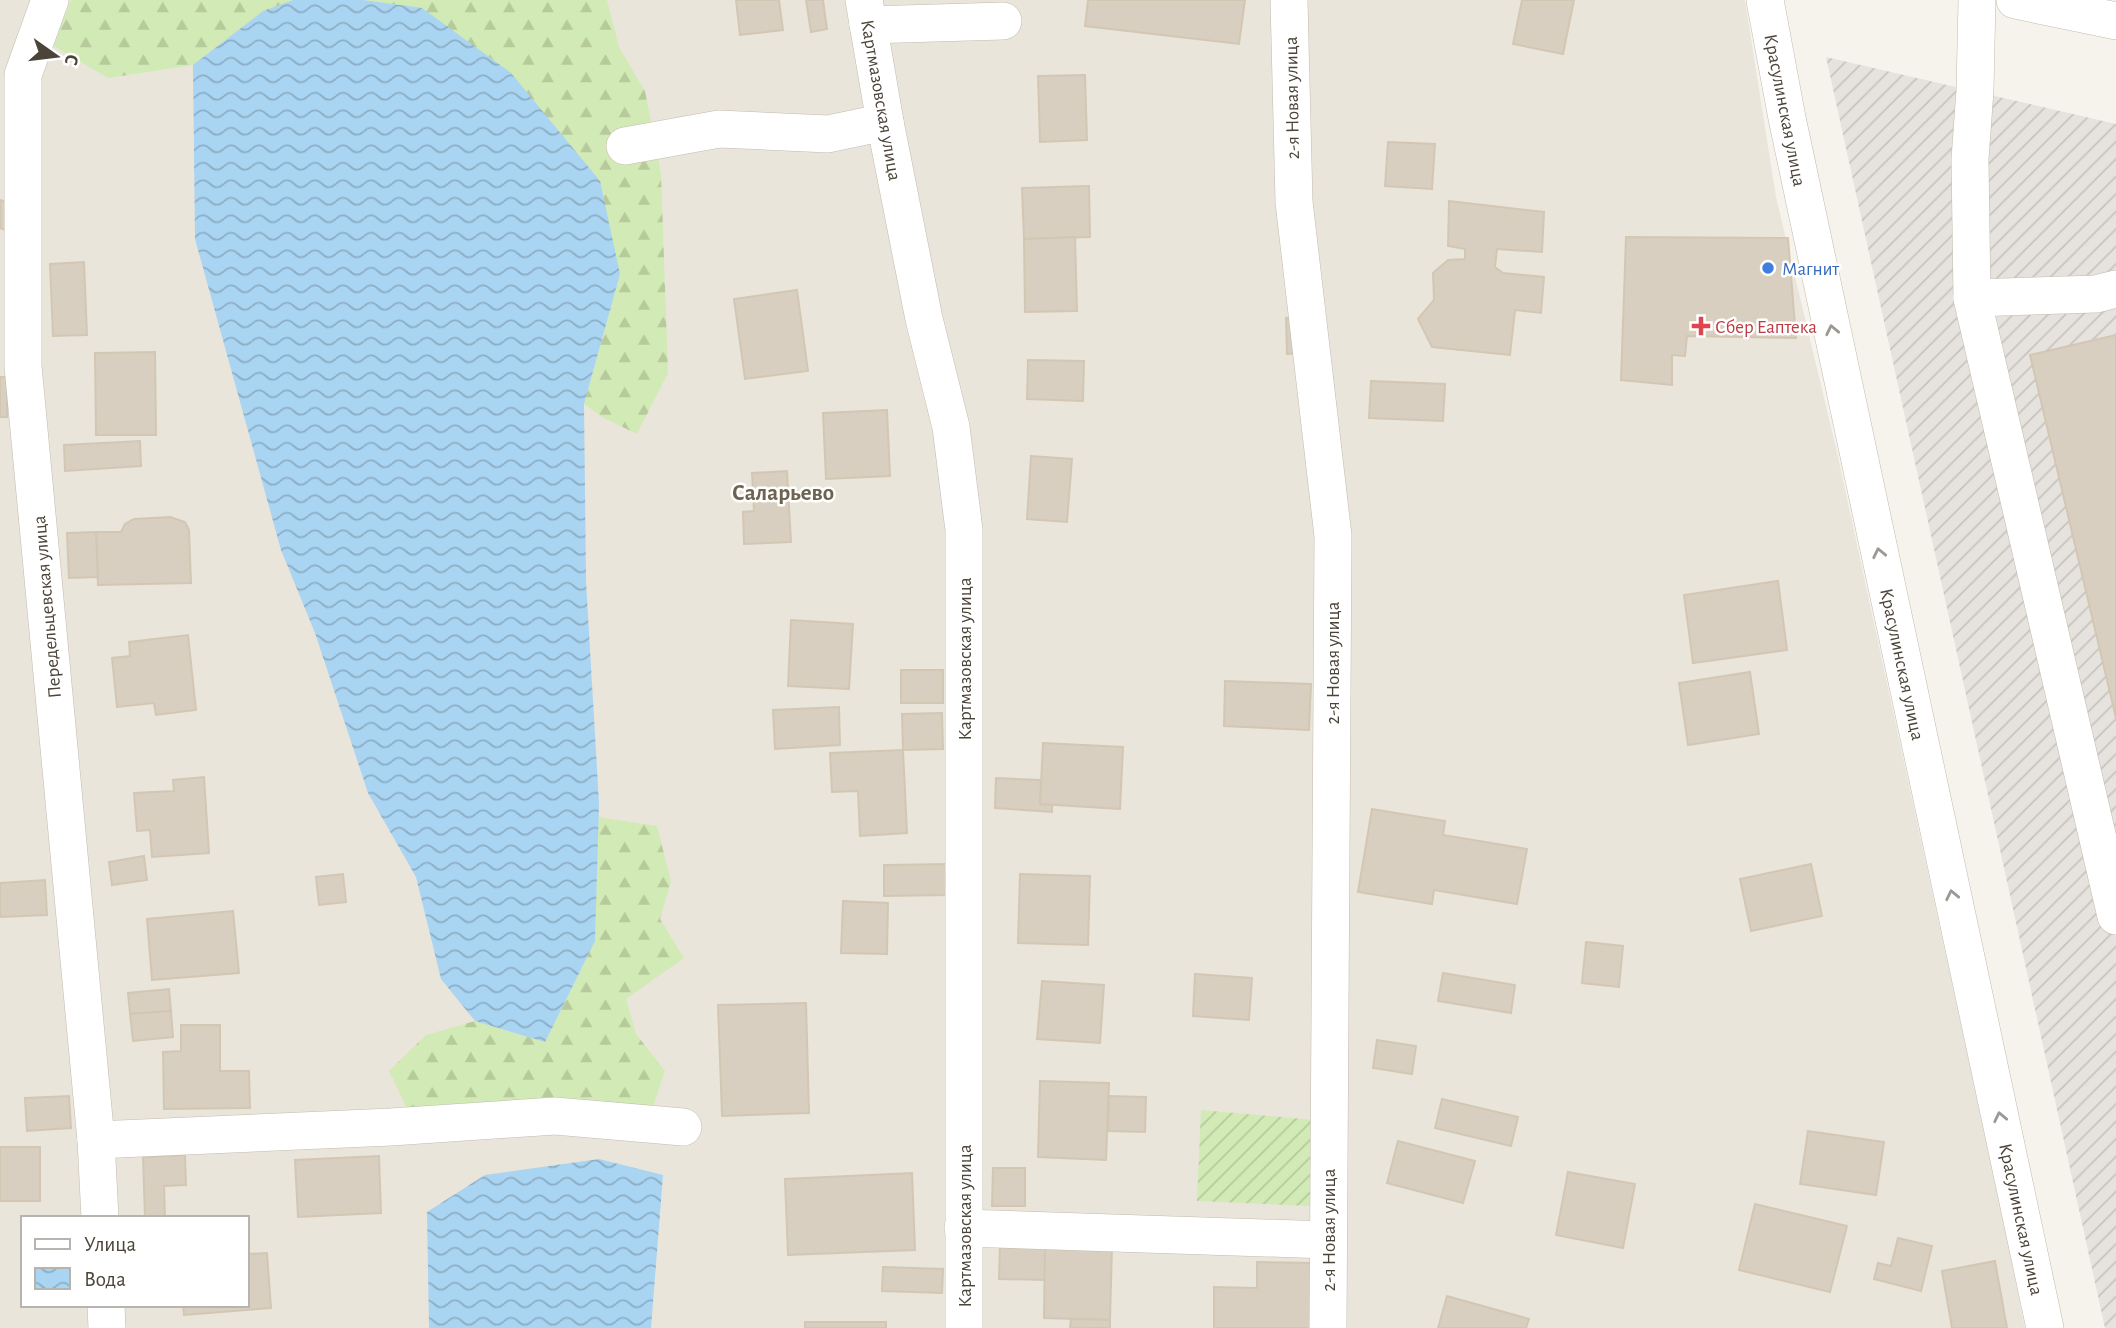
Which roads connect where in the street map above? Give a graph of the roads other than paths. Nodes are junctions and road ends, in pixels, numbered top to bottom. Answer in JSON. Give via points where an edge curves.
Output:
{"nodes":[{"id":1,"x":50,"y":0,"type":"edge"},
{"id":2,"x":1289,"y":0,"type":"edge"},
{"id":3,"x":1765,"y":0,"type":"edge"},
{"id":4,"x":1978,"y":0,"type":"edge"},
{"id":5,"x":2015,"y":0,"type":"edge"},
{"id":6,"x":2110,"y":0,"type":"edge"},
{"id":7,"x":2116,"y":7,"type":"edge"},
{"id":8,"x":866,"y":13,"type":"edge"},
{"id":9,"x":1003,"y":21,"type":"dead end"},
{"id":10,"x":2116,"y":22,"type":"edge"},
{"id":11,"x":885,"y":122,"type":"junction"},
{"id":12,"x":625,"y":146,"type":"dead end"},
{"id":13,"x":2116,"y":289,"type":"edge"},
{"id":14,"x":1972,"y":298,"type":"junction"},
{"id":15,"x":2116,"y":916,"type":"edge"},
{"id":16,"x":683,"y":1127,"type":"dead end"},
{"id":17,"x":96,"y":1140,"type":"junction"},
{"id":18,"x":100,"y":1216,"type":"edge"},
{"id":19,"x":963,"y":1228,"type":"junction"},
{"id":20,"x":1328,"y":1240,"type":"junction"},
{"id":21,"x":106,"y":1307,"type":"edge"},
{"id":22,"x":107,"y":1328,"type":"edge"},
{"id":23,"x":964,"y":1328,"type":"edge"},
{"id":24,"x":1328,"y":1328,"type":"edge"},
{"id":25,"x":2045,"y":1328,"type":"edge"}],
"edges":[{"from":1,"to":17,"type":"street","name":"Передельцевская улица","via":[[23,75],[23,366]]},
{"from":2,"to":20,"type":"street","name":"2-я Новая улица","via":[[1294,202],[1333,536]]},
{"from":25,"to":3,"type":"street","name":"Красулинская улица","one_way":true},
{"from":4,"to":14,"type":"street","via":[[1970,159]]},
{"from":5,"to":10,"type":"street"},
{"from":6,"to":7,"type":"street"},
{"from":8,"to":9,"type":"street"},
{"from":8,"to":11,"type":"street","name":"Картмазовская улица"},
{"from":11,"to":12,"type":"street","via":[[828,134],[719,129]]},
{"from":11,"to":19,"type":"street","name":"Картмазовская улица","via":[[924,319],[951,427],[964,530]]},
{"from":13,"to":14,"type":"street","via":[[2096,294]]},
{"from":14,"to":15,"type":"street"},
{"from":16,"to":17,"type":"street","via":[[555,1116]]},
{"from":17,"to":18,"type":"street","name":"Передельцевская улица"},
{"from":19,"to":20,"type":"street"},
{"from":19,"to":23,"type":"street","name":"Картмазовская улица"},
{"from":20,"to":24,"type":"street","name":"2-я Новая улица"},
{"from":21,"to":22,"type":"street"}]}
